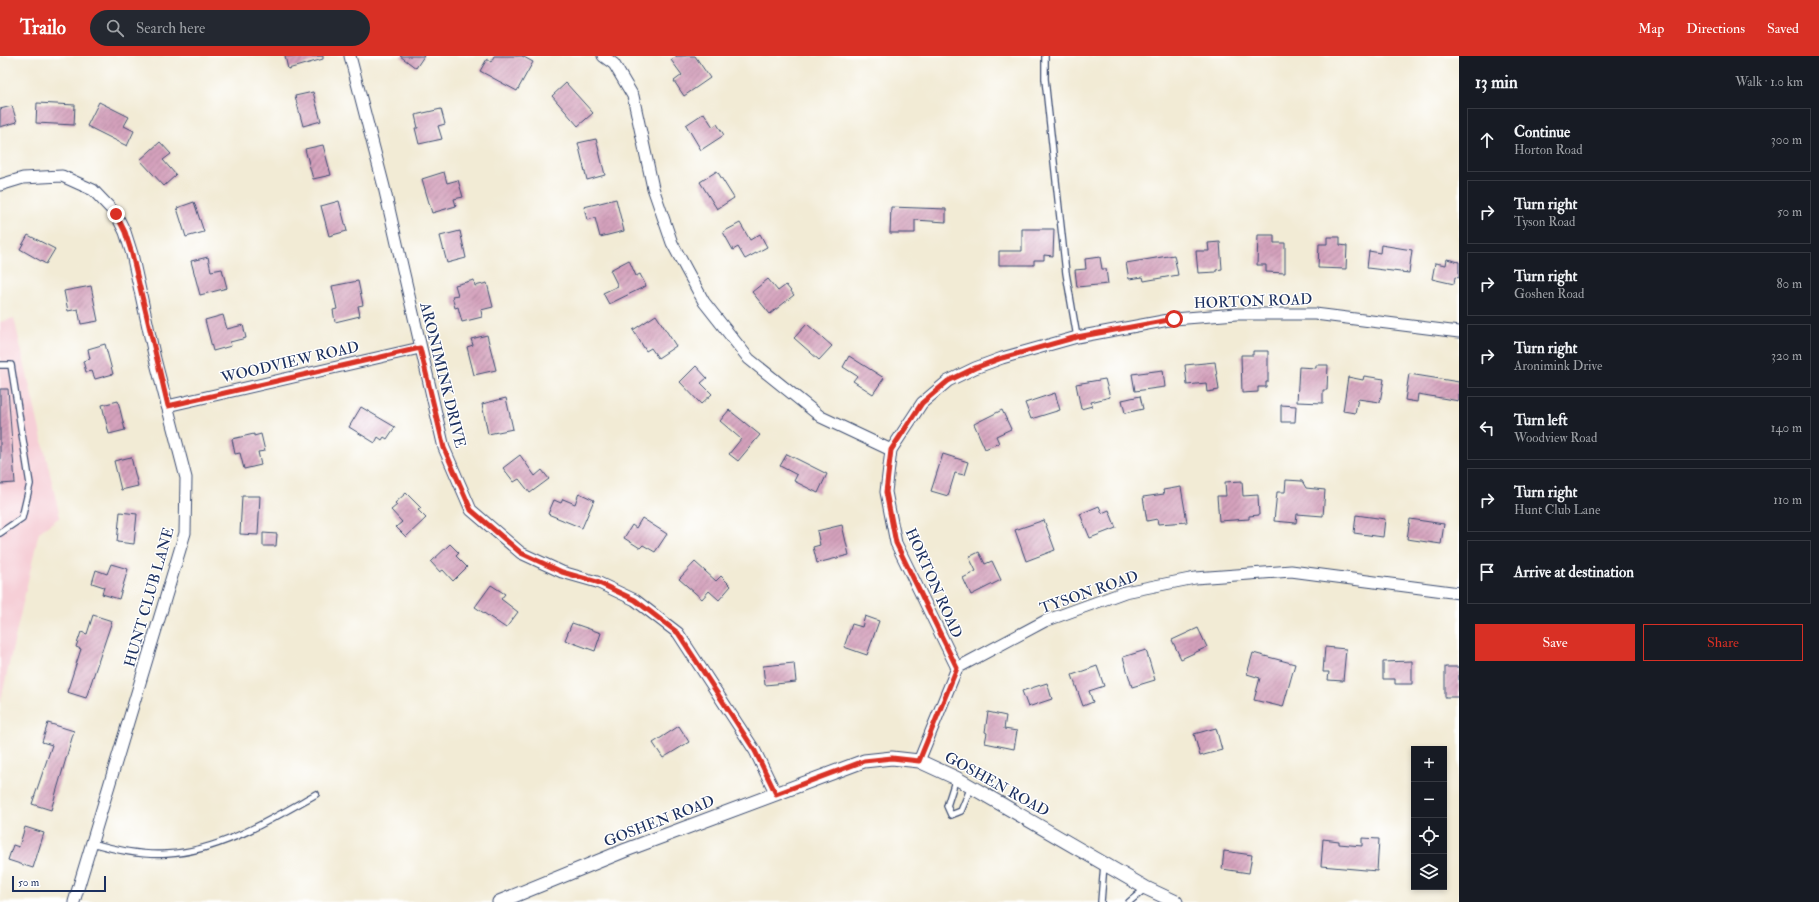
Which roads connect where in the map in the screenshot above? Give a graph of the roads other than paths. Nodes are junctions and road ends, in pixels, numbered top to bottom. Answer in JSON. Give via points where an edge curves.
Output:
{"nodes":[{"id":1,"x":350,"y":56,"type":"edge"},
{"id":2,"x":604,"y":56,"type":"edge"},
{"id":3,"x":1045,"y":56,"type":"edge"},
{"id":4,"x":0,"y":185,"type":"edge"},
{"id":5,"x":1459,"y":332,"type":"edge"},
{"id":6,"x":1077,"y":337,"type":"junction"},
{"id":7,"x":420,"y":348,"type":"junction"},
{"id":8,"x":0,"y":365,"type":"edge"},
{"id":9,"x":168,"y":406,"type":"junction"},
{"id":10,"x":891,"y":450,"type":"junction"},
{"id":11,"x":0,"y":533,"type":"edge"},
{"id":12,"x":1459,"y":593,"type":"edge"},
{"id":13,"x":957,"y":668,"type":"junction"},
{"id":14,"x":919,"y":761,"type":"junction"},
{"id":15,"x":956,"y":778,"type":"junction"},
{"id":16,"x":971,"y":787,"type":"junction"},
{"id":17,"x":316,"y":794,"type":"dead end"},
{"id":18,"x":776,"y":794,"type":"junction"},
{"id":19,"x":91,"y":843,"type":"junction"},
{"id":20,"x":1104,"y":864,"type":"junction"},
{"id":21,"x":1146,"y":888,"type":"junction"},
{"id":22,"x":74,"y":902,"type":"edge"},
{"id":23,"x":499,"y":902,"type":"edge"},
{"id":24,"x":1101,"y":902,"type":"edge"},
{"id":25,"x":1129,"y":902,"type":"edge"},
{"id":26,"x":1176,"y":902,"type":"edge"}],
"edges":[{"from":1,"to":7,"type":"street","name":"ARONIMINK DRIVE","via":[[384,187]]},
{"from":2,"to":10,"type":"street","via":[[614,64],[633,96],[653,188],[672,243],[704,302],[749,359],[821,417]]},
{"from":3,"to":6,"type":"lane","via":[[1045,79],[1066,274]]},
{"from":4,"to":9,"type":"street","name":"HUNT CLUB LANE","via":[[23,178],[62,176],[93,190],[116,214],[132,254]]},
{"from":5,"to":6,"type":"street","name":"HORTON ROAD","via":[[1315,314],[1236,314],[1174,319]]},
{"from":6,"to":10,"type":"street","name":"HORTON ROAD","via":[[1002,358],[948,381],[922,403]]},
{"from":7,"to":9,"type":"street","name":"WOODVIEW ROAD"},
{"from":7,"to":18,"type":"street","name":"ARONIMINK DRIVE","via":[[444,448],[471,510],[521,553],[562,572],[597,582],[635,600],[678,633],[755,751]]},
{"from":8,"to":11,"type":"lane","via":[[11,365],[30,484],[22,518]]},
{"from":9,"to":19,"type":"street","name":"HUNT CLUB LANE","via":[[186,478],[185,533]]},
{"from":10,"to":13,"type":"street","name":"HORTON ROAD","via":[[886,492],[896,543]]},
{"from":12,"to":13,"type":"street","name":"TYSON ROAD","via":[[1291,571],[1195,578],[1126,592],[1045,622]]},
{"from":13,"to":14,"type":"street"},
{"from":14,"to":15,"type":"street","name":"GOSHEN ROAD"},
{"from":14,"to":18,"type":"street","name":"GOSHEN ROAD","via":[[892,758],[864,761]]},
{"from":15,"to":16,"type":"street","name":"GOSHEN ROAD"},
{"from":15,"to":16,"type":"lane","via":[[947,806],[951,815],[960,811]]},
{"from":16,"to":20,"type":"street","name":"GOSHEN ROAD"},
{"from":17,"to":19,"type":"lane","via":[[274,818],[221,843],[192,852],[166,855],[143,853]]},
{"from":18,"to":23,"type":"street","name":"GOSHEN ROAD","via":[[626,850]]},
{"from":19,"to":22,"type":"street","name":"HUNT CLUB LANE"},
{"from":20,"to":21,"type":"street","name":"GOSHEN ROAD"},
{"from":20,"to":24,"type":"lane"},
{"from":21,"to":25,"type":"lane"},
{"from":21,"to":26,"type":"street","name":"GOSHEN ROAD"}]}
